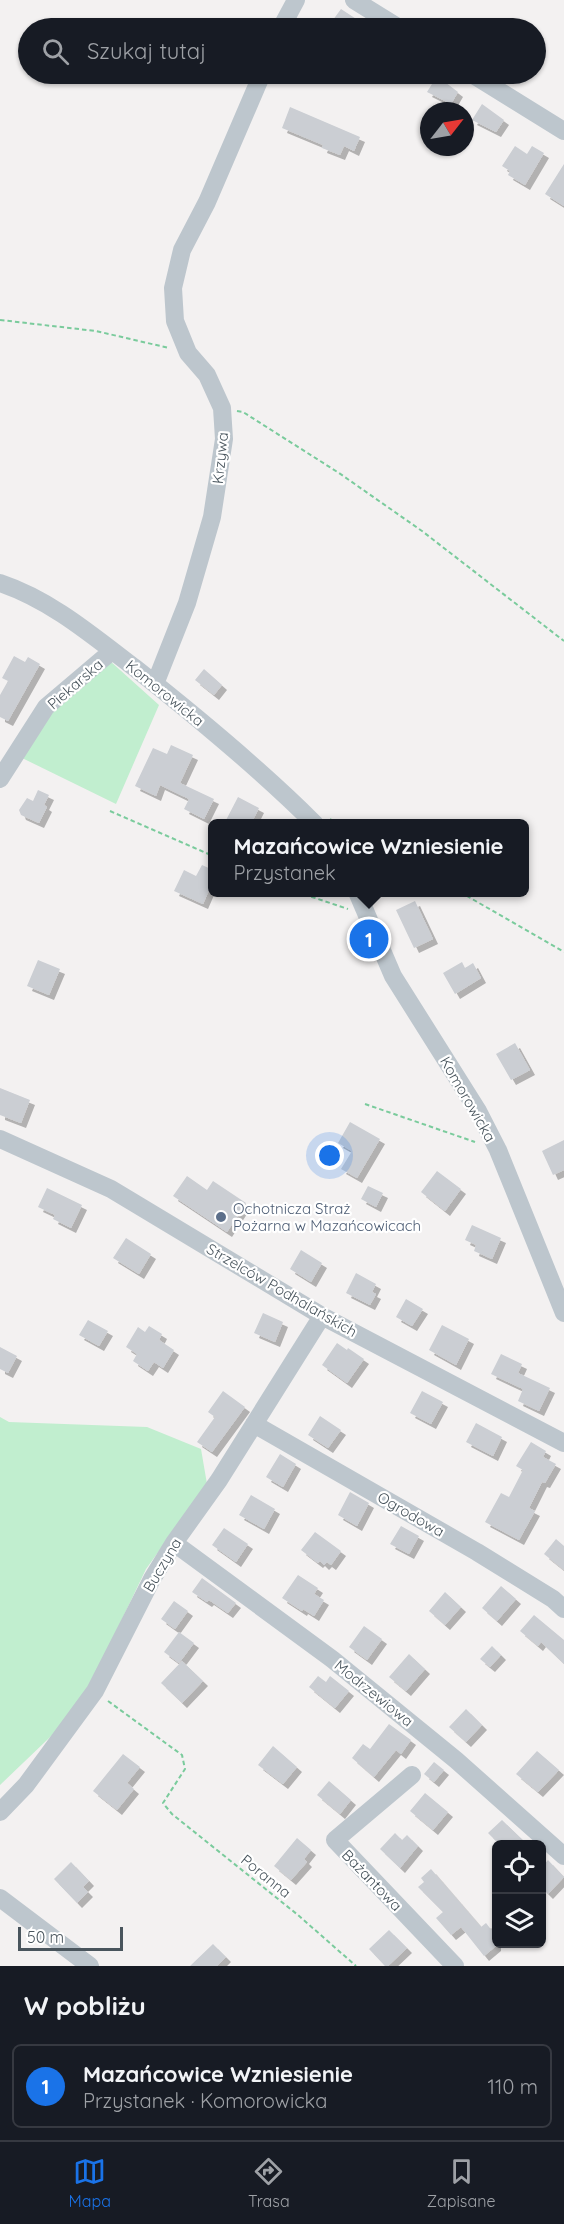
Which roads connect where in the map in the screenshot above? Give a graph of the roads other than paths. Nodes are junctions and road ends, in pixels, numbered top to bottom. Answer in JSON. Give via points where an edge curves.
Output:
{"nodes":[{"id":1,"x":296,"y":0,"type":"edge"},
{"id":2,"x":354,"y":0,"type":"edge"},
{"id":3,"x":286,"y":18,"type":"edge"},
{"id":4,"x":383,"y":18,"type":"edge"},
{"id":5,"x":258,"y":84,"type":"edge"},
{"id":6,"x":488,"y":84,"type":"edge"},
{"id":7,"x":564,"y":130,"type":"edge"},
{"id":8,"x":0,"y":583,"type":"edge"},
{"id":9,"x":112,"y":651,"type":"junction"},
{"id":10,"x":155,"y":684,"type":"junction"},
{"id":11,"x":0,"y":778,"type":"edge"},
{"id":12,"x":310,"y":819,"type":"edge"},
{"id":13,"x":360,"y":899,"type":"edge"},
{"id":14,"x":0,"y":1139,"type":"edge"},
{"id":15,"x":564,"y":1313,"type":"edge"},
{"id":16,"x":322,"y":1316,"type":"junction"},
{"id":17,"x":254,"y":1424,"type":"junction"},
{"id":18,"x":564,"y":1443,"type":"edge"},
{"id":19,"x":174,"y":1543,"type":"junction"},
{"id":20,"x":564,"y":1609,"type":"edge"},
{"id":21,"x":412,"y":1775,"type":"dead end"},
{"id":22,"x":0,"y":1812,"type":"edge"},
{"id":23,"x":564,"y":1856,"type":"edge"},
{"id":24,"x":0,"y":1898,"type":"edge"},
{"id":25,"x":90,"y":1966,"type":"edge"},
{"id":26,"x":455,"y":1966,"type":"edge"}],
"edges":[{"from":1,"to":3,"type":"street"},
{"from":2,"to":4,"type":"street"},
{"from":5,"to":10,"type":"street","name":"Krzywa","via":[[182,250],[173,288],[175,321],[188,353],[207,375],[222,408],[225,439],[212,517],[188,603]]},
{"from":6,"to":7,"type":"street"},
{"from":8,"to":9,"type":"street","name":"Komorowicka","via":[[61,612]]},
{"from":9,"to":10,"type":"street","name":"Komorowicka"},
{"from":9,"to":11,"type":"street","name":"Piekarska","via":[[46,707]]},
{"from":10,"to":12,"type":"street","name":"Komorowicka","via":[[284,792]]},
{"from":13,"to":15,"type":"street","name":"Komorowicka","via":[[393,975],[498,1150]]},
{"from":14,"to":16,"type":"street","name":"Strzelców Podhalańskich","via":[[111,1189]]},
{"from":16,"to":17,"type":"street","name":"Buczyna"},
{"from":16,"to":18,"type":"street","name":"Strzelców Podhalańskich"},
{"from":17,"to":19,"type":"street","name":"Buczyna"},
{"from":17,"to":20,"type":"street","name":"Ogrodowa","via":[[477,1552]]},
{"from":19,"to":22,"type":"street","name":"Buczyna","via":[[94,1691],[26,1785]]},
{"from":19,"to":23,"type":"street","name":"Modrzewiowa","via":[[332,1659],[456,1760]]},
{"from":21,"to":26,"type":"street","name":"Bażantowa","via":[[335,1840]]},
{"from":24,"to":25,"type":"street"}]}
